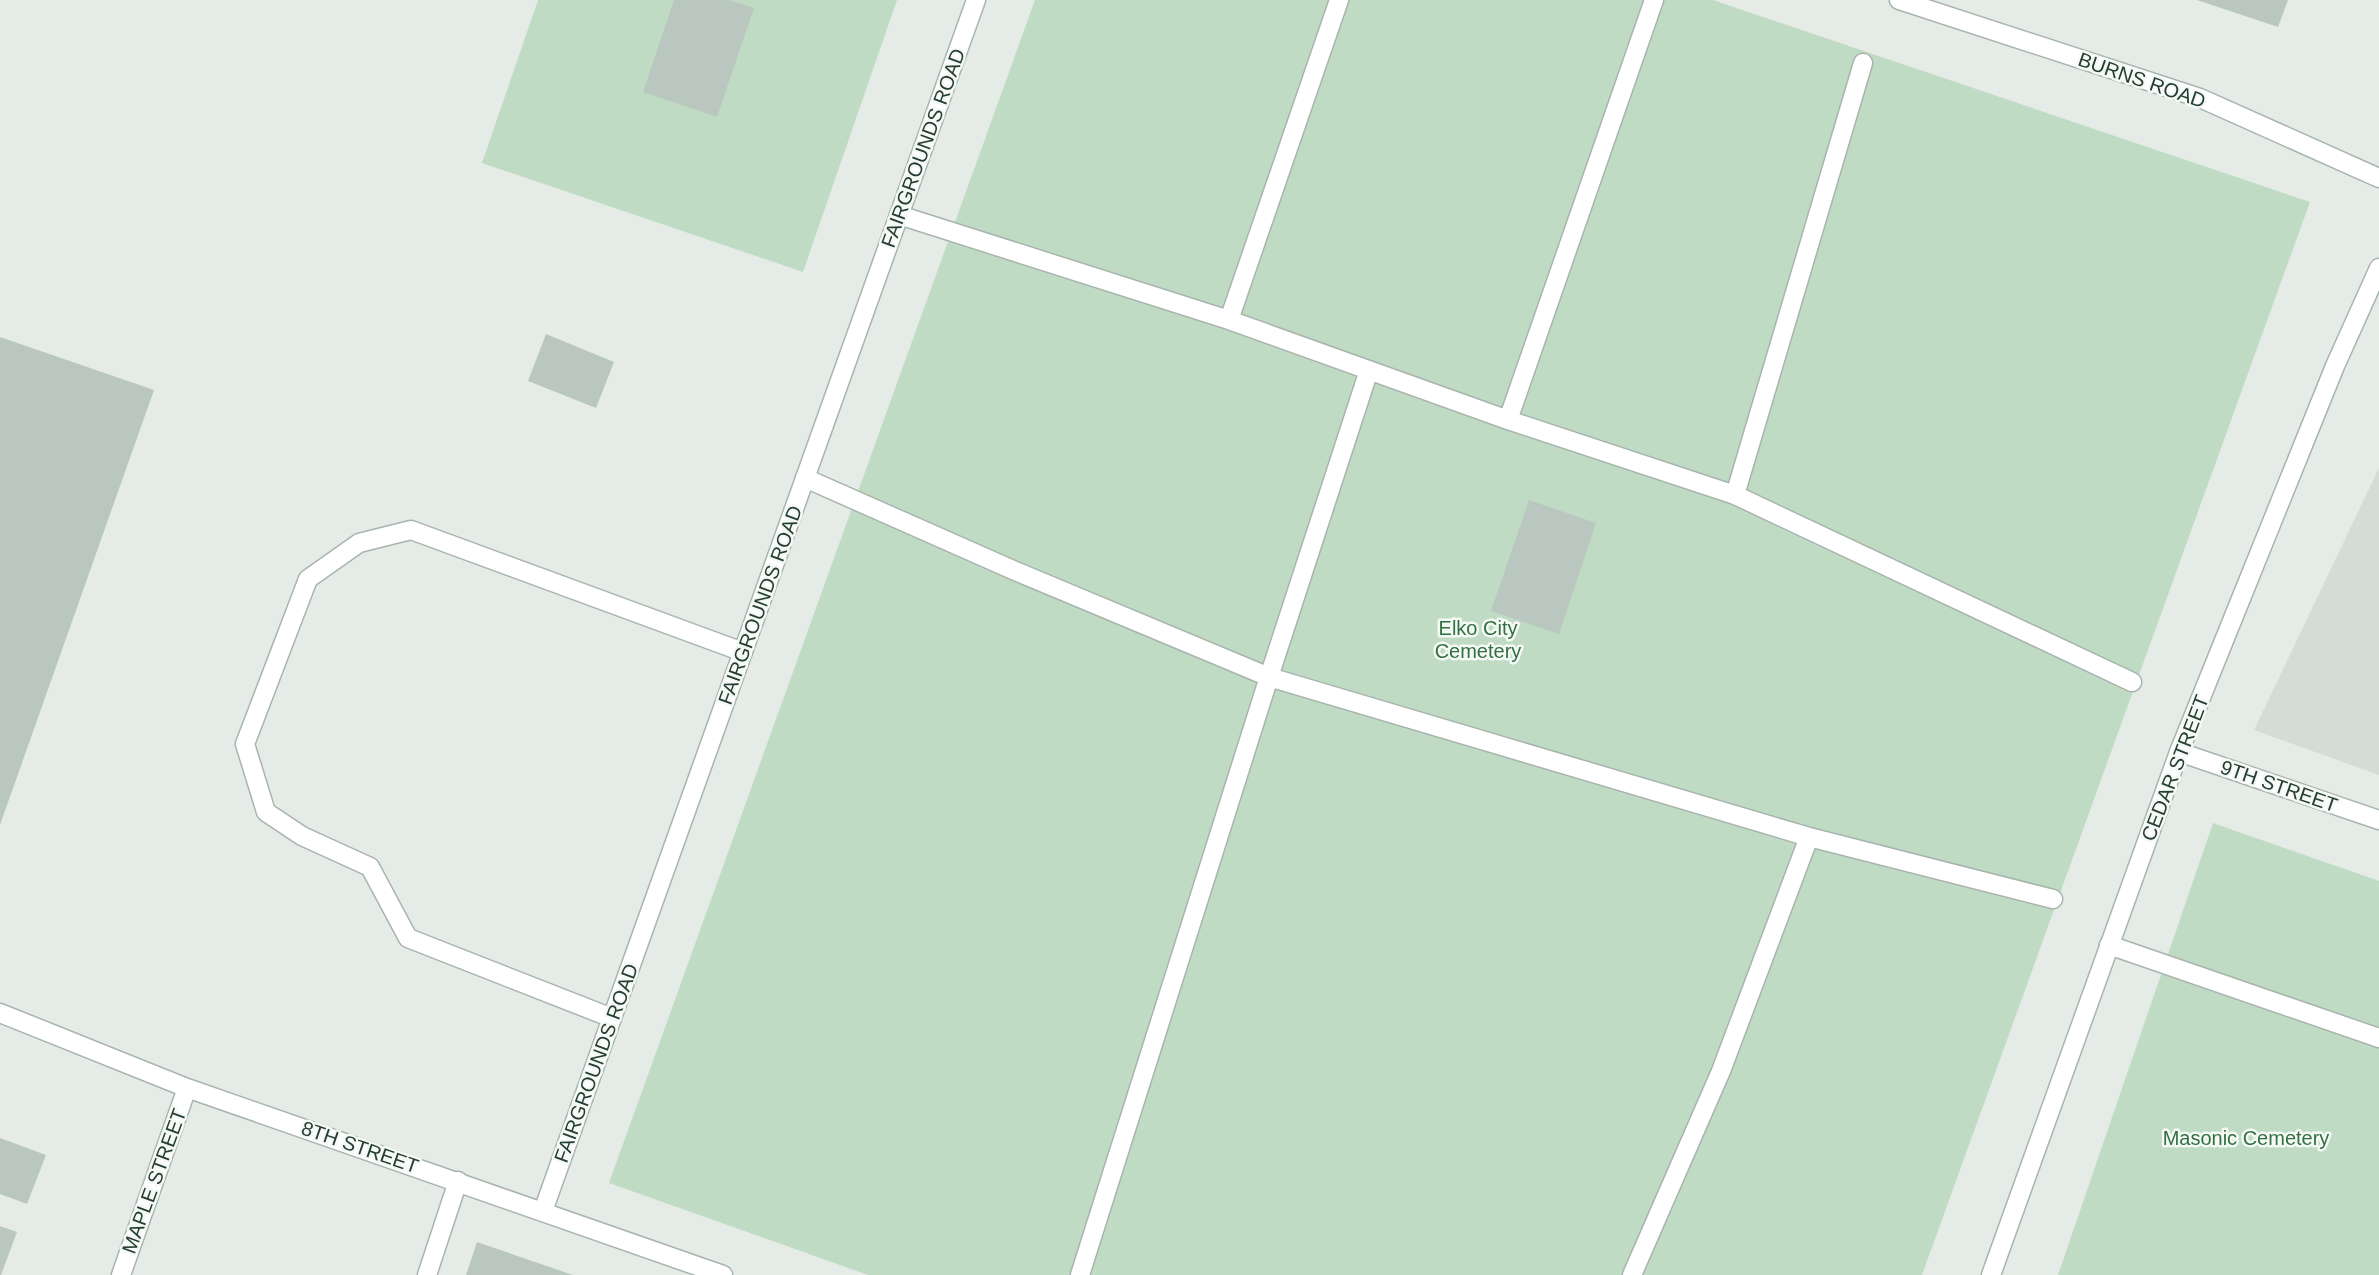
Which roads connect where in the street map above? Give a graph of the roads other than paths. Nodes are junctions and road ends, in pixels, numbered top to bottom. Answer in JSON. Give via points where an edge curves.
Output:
{"nodes":[{"id":1,"x":976,"y":0,"type":"edge"},
{"id":2,"x":1339,"y":0,"type":"edge"},
{"id":3,"x":1654,"y":0,"type":"edge"},
{"id":4,"x":1899,"y":0,"type":"edge"},
{"id":5,"x":1863,"y":63,"type":"dead end"},
{"id":6,"x":2379,"y":178,"type":"edge"},
{"id":7,"x":899,"y":215,"type":"junction"},
{"id":8,"x":2379,"y":268,"type":"edge"},
{"id":9,"x":1230,"y":320,"type":"junction"},
{"id":10,"x":1369,"y":370,"type":"junction"},
{"id":11,"x":1508,"y":420,"type":"junction"},
{"id":12,"x":805,"y":478,"type":"junction"},
{"id":13,"x":1735,"y":495,"type":"junction"},
{"id":14,"x":743,"y":652,"type":"junction"},
{"id":15,"x":1269,"y":677,"type":"junction"},
{"id":16,"x":2132,"y":682,"type":"dead end"},
{"id":17,"x":2179,"y":752,"type":"junction"},
{"id":18,"x":2379,"y":820,"type":"edge"},
{"id":19,"x":1809,"y":837,"type":"junction"},
{"id":20,"x":2053,"y":898,"type":"dead end"},
{"id":21,"x":2109,"y":945,"type":"junction"},
{"id":22,"x":0,"y":1013,"type":"edge"},
{"id":23,"x":612,"y":1018,"type":"junction"},
{"id":24,"x":2379,"y":1038,"type":"edge"},
{"id":25,"x":187,"y":1088,"type":"junction"},
{"id":26,"x":458,"y":1181,"type":"junction"},
{"id":27,"x":543,"y":1211,"type":"junction"},
{"id":28,"x":121,"y":1275,"type":"edge"},
{"id":29,"x":427,"y":1275,"type":"edge"},
{"id":30,"x":723,"y":1275,"type":"edge"},
{"id":31,"x":1080,"y":1275,"type":"edge"},
{"id":32,"x":1632,"y":1275,"type":"edge"},
{"id":33,"x":1991,"y":1275,"type":"edge"}],
"edges":[{"from":1,"to":7,"type":"street","name":"FAIRGROUNDS ROAD"},
{"from":2,"to":9,"type":"street"},
{"from":3,"to":11,"type":"street"},
{"from":4,"to":6,"type":"street","name":"BURNS ROAD","via":[[2200,98]]},
{"from":5,"to":13,"type":"street"},
{"from":7,"to":9,"type":"street"},
{"from":7,"to":12,"type":"street","name":"FAIRGROUNDS ROAD"},
{"from":8,"to":17,"type":"street","name":"CEDAR STREET","via":[[2335,366]]},
{"from":9,"to":10,"type":"street"},
{"from":10,"to":11,"type":"street"},
{"from":10,"to":15,"type":"street"},
{"from":11,"to":13,"type":"street"},
{"from":12,"to":14,"type":"street","name":"FAIRGROUNDS ROAD"},
{"from":12,"to":15,"type":"street"},
{"from":13,"to":16,"type":"street"},
{"from":14,"to":23,"type":"street","name":"FAIRGROUNDS ROAD"},
{"from":14,"to":23,"type":"street","via":[[411,530],[359,543],[308,579],[244,744],[266,812],[302,836],[370,867],[408,938]]},
{"from":15,"to":19,"type":"street"},
{"from":15,"to":31,"type":"street"},
{"from":17,"to":18,"type":"street","name":"9TH STREET"},
{"from":17,"to":21,"type":"street","name":"CEDAR STREET"},
{"from":19,"to":20,"type":"street"},
{"from":19,"to":32,"type":"street","via":[[1720,1071]]},
{"from":21,"to":24,"type":"street"},
{"from":21,"to":33,"type":"street","name":"CEDAR STREET"},
{"from":22,"to":25,"type":"street","name":"8TH STREET"},
{"from":23,"to":27,"type":"street","name":"FAIRGROUNDS ROAD"},
{"from":25,"to":26,"type":"street","name":"8TH STREET"},
{"from":25,"to":28,"type":"street","name":"MAPLE STREET"},
{"from":26,"to":27,"type":"street","name":"8TH STREET"},
{"from":26,"to":29,"type":"street"},
{"from":27,"to":30,"type":"street","name":"8TH STREET"}]}
